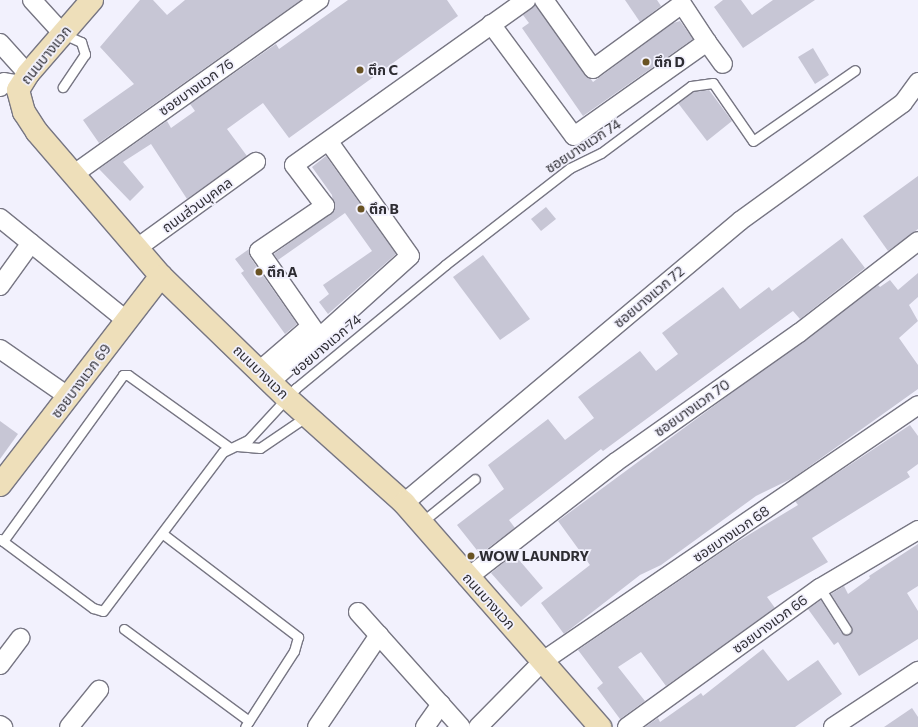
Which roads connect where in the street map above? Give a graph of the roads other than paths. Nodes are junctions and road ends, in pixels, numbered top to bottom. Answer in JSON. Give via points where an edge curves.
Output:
{"nodes":[{"id":1,"x":32,"y":0,"type":"edge"},
{"id":2,"x":92,"y":0,"type":"edge"},
{"id":3,"x":319,"y":0,"type":"edge"},
{"id":4,"x":526,"y":0,"type":"edge"},
{"id":5,"x":544,"y":0,"type":"edge"},
{"id":6,"x":685,"y":2,"type":"edge"},
{"id":7,"x":491,"y":24,"type":"junction"},
{"id":8,"x":63,"y":34,"type":"junction"},
{"id":9,"x":0,"y":43,"type":"edge"},
{"id":10,"x":856,"y":70,"type":"dead end"},
{"id":11,"x":11,"y":81,"type":"edge"},
{"id":12,"x":918,"y":82,"type":"edge"},
{"id":13,"x":64,"y":87,"type":"dead end"},
{"id":14,"x":910,"y":103,"type":"edge"},
{"id":15,"x":329,"y":142,"type":"junction"},
{"id":16,"x":256,"y":162,"type":"dead end"},
{"id":17,"x":74,"y":174,"type":"junction"},
{"id":18,"x":0,"y":218,"type":"edge"},
{"id":19,"x":918,"y":241,"type":"edge"},
{"id":20,"x":31,"y":244,"type":"junction"},
{"id":21,"x":137,"y":248,"type":"junction"},
{"id":22,"x":161,"y":276,"type":"junction"},
{"id":23,"x":0,"y":286,"type":"edge"},
{"id":24,"x":126,"y":320,"type":"junction"},
{"id":25,"x":315,"y":333,"type":"junction"},
{"id":26,"x":0,"y":349,"type":"edge"},
{"id":27,"x":264,"y":376,"type":"junction"},
{"id":28,"x":69,"y":397,"type":"junction"},
{"id":29,"x":286,"y":397,"type":"junction"},
{"id":30,"x":918,"y":405,"type":"edge"},
{"id":31,"x":307,"y":416,"type":"junction"},
{"id":32,"x":233,"y":447,"type":"junction"},
{"id":33,"x":475,"y":479,"type":"dead end"},
{"id":34,"x":0,"y":485,"type":"edge"},
{"id":35,"x":404,"y":503,"type":"junction"},
{"id":36,"x":422,"y":522,"type":"junction"},
{"id":37,"x":918,"y":530,"type":"edge"},
{"id":38,"x":163,"y":534,"type":"junction"},
{"id":39,"x":2,"y":540,"type":"edge"},
{"id":40,"x":467,"y":578,"type":"junction"},
{"id":41,"x":820,"y":588,"type":"junction"},
{"id":42,"x":358,"y":612,"type":"dead end"},
{"id":43,"x":846,"y":629,"type":"dead end"},
{"id":44,"x":124,"y":630,"type":"dead end"},
{"id":45,"x":379,"y":635,"type":"junction"},
{"id":46,"x":20,"y":638,"type":"dead end"},
{"id":47,"x":543,"y":661,"type":"junction"},
{"id":48,"x":0,"y":666,"type":"edge"},
{"id":49,"x":918,"y":671,"type":"edge"},
{"id":50,"x":99,"y":690,"type":"dead end"},
{"id":51,"x":441,"y":704,"type":"junction"},
{"id":52,"x":247,"y":724,"type":"edge"},
{"id":53,"x":0,"y":725,"type":"edge"},
{"id":54,"x":3,"y":727,"type":"edge"},
{"id":55,"x":70,"y":727,"type":"edge"},
{"id":56,"x":316,"y":727,"type":"edge"},
{"id":57,"x":425,"y":727,"type":"edge"},
{"id":58,"x":461,"y":727,"type":"edge"},
{"id":59,"x":478,"y":727,"type":"edge"},
{"id":60,"x":600,"y":727,"type":"edge"},
{"id":61,"x":627,"y":727,"type":"edge"},
{"id":62,"x":833,"y":727,"type":"edge"}],
"edges":[{"from":1,"to":8,"type":"street"},
{"from":2,"to":8,"type":"main road","name":"ถนนบางแวก"},
{"from":3,"to":17,"type":"street","name":"ซอยบางแวก 76"},
{"from":4,"to":7,"type":"street"},
{"from":5,"to":6,"type":"street","via":[[593,69]]},
{"from":6,"to":7,"type":"street","via":[[716,53],[574,136]]},
{"from":7,"to":15,"type":"street"},
{"from":8,"to":11,"type":"main road","name":"ถนนบางแวก"},
{"from":8,"to":13,"type":"lane","via":[[81,42],[85,54]]},
{"from":9,"to":11,"type":"street"},
{"from":10,"to":29,"type":"lane","name":"ซอยบางแวก 74","via":[[753,141],[713,83],[691,86],[602,153],[570,168],[445,265]]},
{"from":11,"to":17,"type":"main road","name":"ถนนบางแวก","via":[[24,112],[37,132]]},
{"from":12,"to":14,"type":"street"},
{"from":14,"to":35,"type":"street","name":"ซอยบางแวก 72","via":[[740,221]]},
{"from":15,"to":25,"type":"street","via":[[410,256],[330,326]]},
{"from":15,"to":25,"type":"street","via":[[294,165],[325,206],[259,250]]},
{"from":16,"to":21,"type":"street","name":"ถนนส่วนบุคคล"},
{"from":17,"to":21,"type":"main road","name":"ถนนบางแวก"},
{"from":18,"to":20,"type":"street"},
{"from":19,"to":40,"type":"street","name":"ซอยบางแวก 70","via":[[798,333],[616,462]]},
{"from":20,"to":23,"type":"street"},
{"from":20,"to":24,"type":"street"},
{"from":21,"to":22,"type":"main road","name":"ถนนบางแวก"},
{"from":22,"to":24,"type":"main road","name":"ซอยบางแวก 69"},
{"from":22,"to":27,"type":"main road","name":"ถนนบางแวก"},
{"from":24,"to":28,"type":"main road","name":"ซอยบางแวก 69"},
{"from":25,"to":27,"type":"street"},
{"from":26,"to":28,"type":"street"},
{"from":27,"to":29,"type":"main road","name":"ถนนบางแวก"},
{"from":28,"to":34,"type":"main road","name":"ซอยบางแวก 69"},
{"from":29,"to":31,"type":"main road","name":"ถนนบางแวก"},
{"from":29,"to":32,"type":"lane","via":[[251,438]]},
{"from":30,"to":47,"type":"street","name":"ซอยบางแวก 68"},
{"from":31,"to":32,"type":"lane","via":[[260,448]]},
{"from":31,"to":35,"type":"main road","name":"ถนนบางแวก"},
{"from":32,"to":38,"type":"lane","via":[[221,454]]},
{"from":32,"to":39,"type":"lane","via":[[128,375],[123,375]]},
{"from":33,"to":36,"type":"lane"},
{"from":35,"to":36,"type":"main road","name":"ถนนบางแวก"},
{"from":36,"to":40,"type":"main road","name":"ถนนบางแวก"},
{"from":37,"to":41,"type":"street","name":"ซอยบางแวก 66"},
{"from":38,"to":39,"type":"lane","via":[[111,603],[98,611]]},
{"from":38,"to":52,"type":"lane","via":[[298,637],[296,647]]},
{"from":40,"to":47,"type":"main road","name":"ถนนบางแวก"},
{"from":41,"to":43,"type":"lane"},
{"from":41,"to":61,"type":"street","name":"ซอยบางแวก 66"},
{"from":42,"to":45,"type":"street"},
{"from":44,"to":52,"type":"lane"},
{"from":45,"to":51,"type":"street"},
{"from":45,"to":56,"type":"street"},
{"from":46,"to":48,"type":"street"},
{"from":47,"to":59,"type":"street","name":"ซอยบางแวก 68"},
{"from":47,"to":60,"type":"main road","name":"ถนนบางแวก"},
{"from":49,"to":62,"type":"street"},
{"from":50,"to":55,"type":"street"},
{"from":51,"to":57,"type":"street"},
{"from":51,"to":58,"type":"street"},
{"from":53,"to":54,"type":"street"}]}
